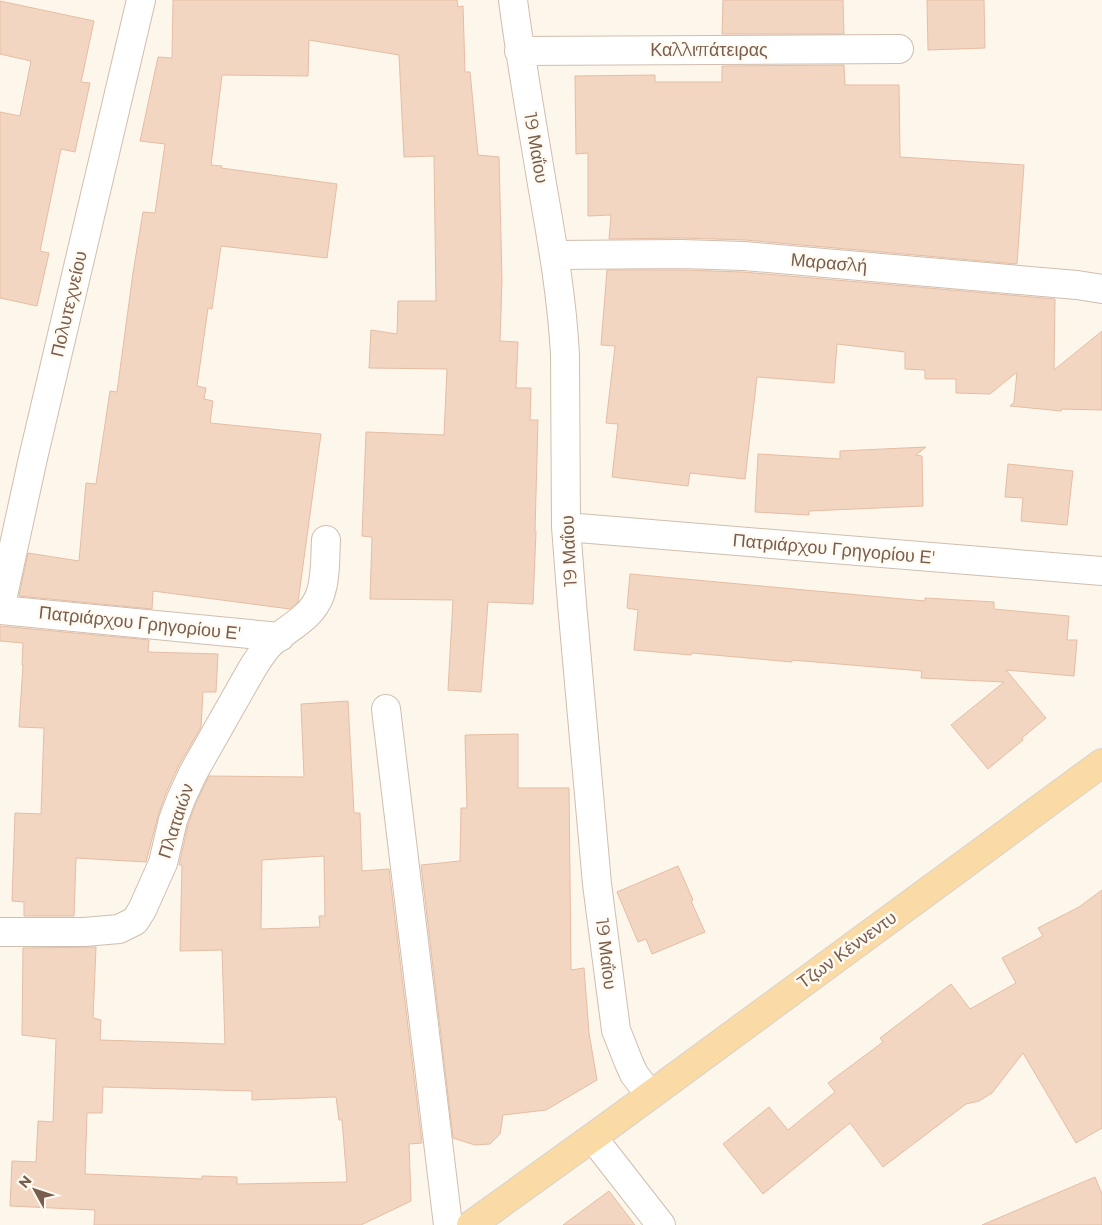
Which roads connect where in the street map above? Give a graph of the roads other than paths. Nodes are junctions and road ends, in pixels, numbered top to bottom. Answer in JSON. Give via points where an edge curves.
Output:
{"nodes":[{"id":1,"x":141,"y":0,"type":"edge"},
{"id":2,"x":513,"y":0,"type":"edge"},
{"id":3,"x":899,"y":49,"type":"dead end"},
{"id":4,"x":519,"y":51,"type":"junction"},
{"id":5,"x":555,"y":255,"type":"junction"},
{"id":6,"x":1102,"y":289,"type":"edge"},
{"id":7,"x":566,"y":527,"type":"junction"},
{"id":8,"x":326,"y":540,"type":"dead end"},
{"id":9,"x":1102,"y":571,"type":"edge"},
{"id":10,"x":0,"y":609,"type":"edge"},
{"id":11,"x":280,"y":637,"type":"junction"},
{"id":12,"x":386,"y":709,"type":"dead end"},
{"id":13,"x":1102,"y":763,"type":"edge"},
{"id":14,"x":0,"y":932,"type":"edge"},
{"id":15,"x":650,"y":1095,"type":"junction"},
{"id":16,"x":593,"y":1138,"type":"junction"},
{"id":17,"x":448,"y":1225,"type":"edge"},
{"id":18,"x":471,"y":1225,"type":"edge"},
{"id":19,"x":660,"y":1225,"type":"edge"}],
"edges":[{"from":1,"to":10,"type":"street","name":"Πολυτεχνείου"},
{"from":2,"to":4,"type":"street","name":"19 Μαΐου"},
{"from":3,"to":4,"type":"street","name":"Καλλιπάτειρας"},
{"from":4,"to":5,"type":"street","name":"19 Μαΐου"},
{"from":5,"to":6,"type":"street","name":"Μαρασλή","via":[[744,256]]},
{"from":5,"to":7,"type":"street","name":"19 Μαΐου","via":[[565,354]]},
{"from":7,"to":9,"type":"street","name":"Πατριάρχου Γρηγορίου Ε'"},
{"from":7,"to":15,"type":"street","name":"19 Μαΐου","via":[[597,884],[611,1000],[616,1030],[625,1054],[634,1074]]},
{"from":8,"to":11,"type":"street","name":"Πλαταιών","via":[[319,596],[305,617]]},
{"from":10,"to":11,"type":"street","name":"Πατριάρχου Γρηγορίου Ε'"},
{"from":11,"to":14,"type":"street","name":"Πλαταιών","via":[[268,646],[252,669],[193,773],[181,799],[163,863],[135,921],[119,929],[84,932]]},
{"from":12,"to":17,"type":"street"},
{"from":13,"to":15,"type":"main road","name":"Τζων Κέννεντυ"},
{"from":15,"to":16,"type":"main road","name":"Τζων Κέννεντυ"},
{"from":16,"to":18,"type":"main road","name":"Τζων Κέννεντυ"},
{"from":16,"to":19,"type":"street"}]}
